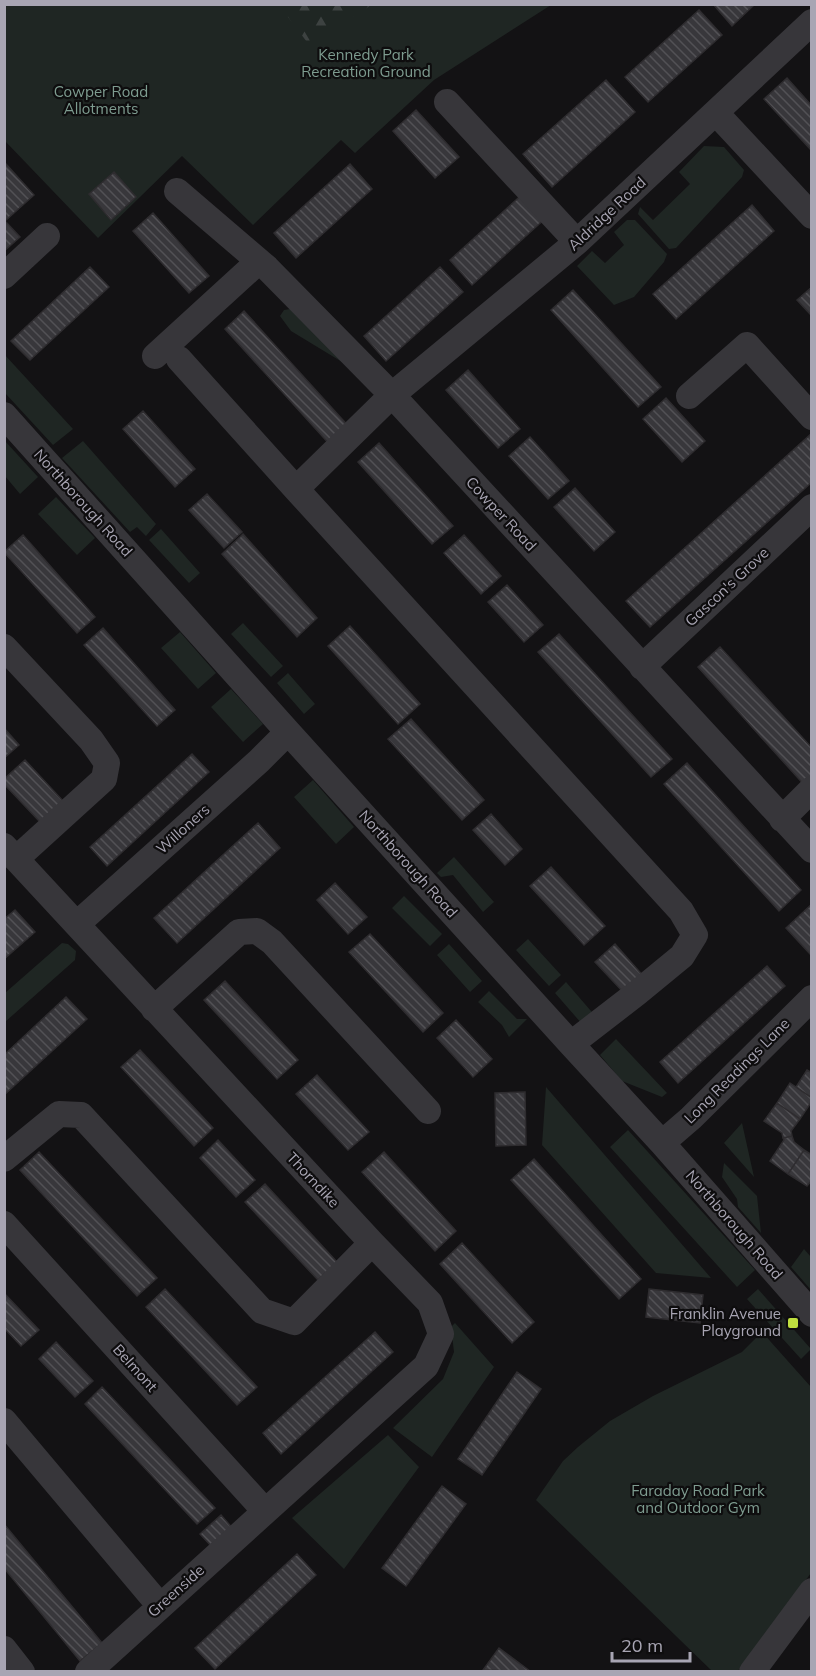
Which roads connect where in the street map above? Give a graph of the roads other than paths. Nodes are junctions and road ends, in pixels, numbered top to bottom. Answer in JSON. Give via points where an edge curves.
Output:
{"nodes":[{"id":1,"x":812,"y":22,"type":"edge"},
{"id":2,"x":447,"y":102,"type":"dead end"},
{"id":3,"x":716,"y":113,"type":"junction"},
{"id":4,"x":177,"y":191,"type":"dead end"},
{"id":5,"x":812,"y":216,"type":"edge"},
{"id":6,"x":47,"y":236,"type":"dead end"},
{"id":7,"x":577,"y":242,"type":"junction"},
{"id":8,"x":259,"y":261,"type":"junction"},
{"id":9,"x":4,"y":276,"type":"edge"},
{"id":10,"x":392,"y":395,"type":"junction"},
{"id":11,"x":689,"y":396,"type":"dead end"},
{"id":12,"x":4,"y":415,"type":"edge"},
{"id":13,"x":812,"y":417,"type":"edge"},
{"id":14,"x":296,"y":489,"type":"junction"},
{"id":15,"x":812,"y":507,"type":"edge"},
{"id":16,"x":4,"y":646,"type":"edge"},
{"id":17,"x":642,"y":667,"type":"junction"},
{"id":18,"x":288,"y":732,"type":"junction"},
{"id":19,"x":812,"y":789,"type":"edge"},
{"id":20,"x":782,"y":819,"type":"junction"},
{"id":21,"x":812,"y":850,"type":"edge"},
{"id":22,"x":10,"y":853,"type":"edge"},
{"id":23,"x":77,"y":924,"type":"junction"},
{"id":24,"x":154,"y":1009,"type":"junction"},
{"id":25,"x":807,"y":1013,"type":"edge"},
{"id":26,"x":571,"y":1044,"type":"junction"},
{"id":27,"x":428,"y":1111,"type":"dead end"},
{"id":28,"x":662,"y":1143,"type":"junction"},
{"id":29,"x":4,"y":1159,"type":"edge"},
{"id":30,"x":4,"y":1224,"type":"edge"},
{"id":31,"x":372,"y":1243,"type":"junction"},
{"id":32,"x":812,"y":1314,"type":"edge"},
{"id":33,"x":4,"y":1421,"type":"edge"},
{"id":34,"x":265,"y":1511,"type":"junction"},
{"id":35,"x":812,"y":1591,"type":"edge"},
{"id":36,"x":160,"y":1606,"type":"junction"},
{"id":37,"x":4,"y":1649,"type":"edge"},
{"id":38,"x":22,"y":1671,"type":"edge"},
{"id":39,"x":88,"y":1671,"type":"edge"},
{"id":40,"x":752,"y":1671,"type":"edge"}],
"edges":[{"from":1,"to":3,"type":"street","name":"Aldridge Road"},
{"from":2,"to":7,"type":"street"},
{"from":3,"to":5,"type":"street"},
{"from":3,"to":7,"type":"street","name":"Aldridge Road"},
{"from":4,"to":8,"type":"street","name":"Cowper Road"},
{"from":6,"to":9,"type":"street"},
{"from":7,"to":10,"type":"street","name":"Aldridge Road"},
{"from":8,"to":10,"type":"street","name":"Cowper Road"},
{"from":8,"to":14,"type":"street","via":[[167,358]]},
{"from":10,"to":14,"type":"street","name":"Aldridge Road"},
{"from":10,"to":17,"type":"street","name":"Cowper Road"},
{"from":11,"to":13,"type":"street","via":[[747,345]]},
{"from":12,"to":18,"type":"street","name":"Northborough Road"},
{"from":14,"to":26,"type":"street","via":[[681,910],[695,935],[682,956]]},
{"from":15,"to":17,"type":"street","name":"Gascon's Grove"},
{"from":16,"to":22,"type":"street","via":[[91,740],[107,763],[104,779]]},
{"from":17,"to":20,"type":"street","name":"Cowper Road"},
{"from":18,"to":23,"type":"street","name":"Willoners"},
{"from":18,"to":26,"type":"street","name":"Northborough Road"},
{"from":19,"to":20,"type":"street"},
{"from":20,"to":21,"type":"street","name":"Cowper Road"},
{"from":22,"to":23,"type":"street","name":"Thorndike"},
{"from":23,"to":24,"type":"street","name":"Thorndike"},
{"from":24,"to":27,"type":"street","via":[[239,932],[257,931],[272,942]]},
{"from":24,"to":31,"type":"street","name":"Thorndike"},
{"from":25,"to":28,"type":"street","name":"Long Readings Lane"},
{"from":26,"to":28,"type":"street","name":"Northborough Road"},
{"from":28,"to":32,"type":"street","name":"Northborough Road"},
{"from":29,"to":31,"type":"street","via":[[59,1114],[81,1115],[262,1311],[294,1322]]},
{"from":30,"to":34,"type":"street","name":"Belmont"},
{"from":31,"to":34,"type":"street","name":"Thorndike","via":[[430,1303],[441,1334],[426,1366]]},
{"from":33,"to":36,"type":"street"},
{"from":34,"to":36,"type":"street","name":"Greenside"},
{"from":35,"to":40,"type":"street"},
{"from":36,"to":39,"type":"street","name":"Greenside"},
{"from":37,"to":38,"type":"street"}]}
